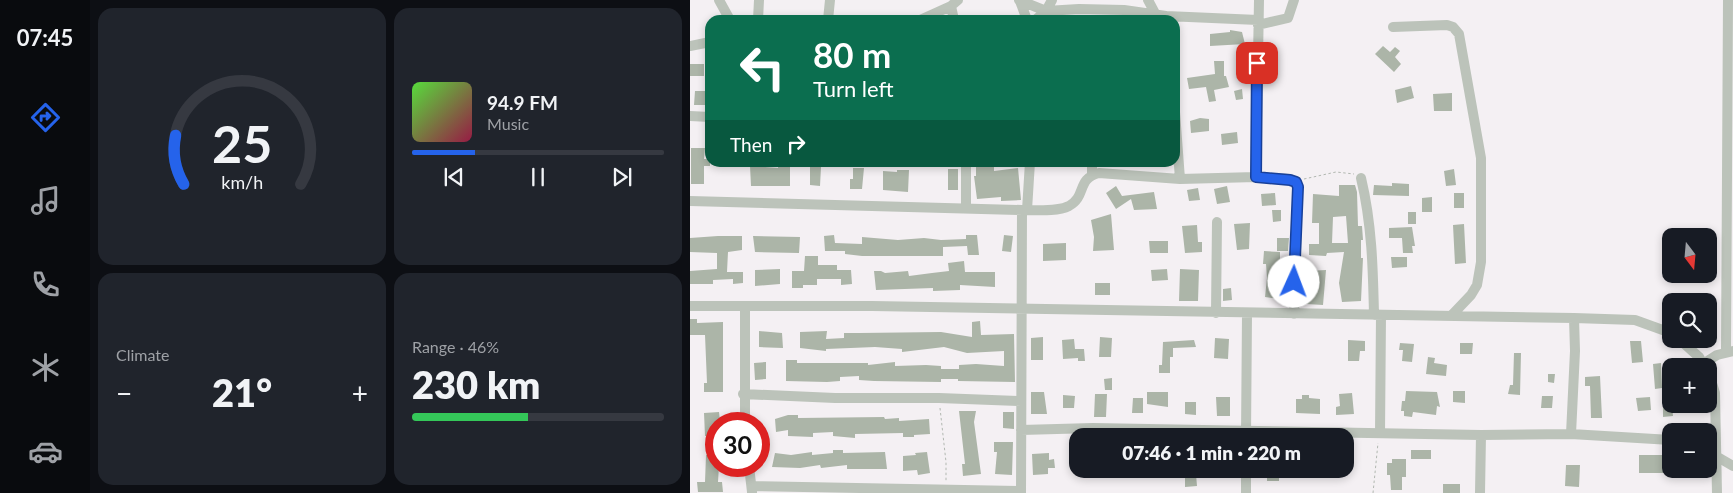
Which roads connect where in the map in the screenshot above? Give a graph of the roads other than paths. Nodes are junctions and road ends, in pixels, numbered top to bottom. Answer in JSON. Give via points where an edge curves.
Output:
{"nodes":[{"id":1,"x":719,"y":0,"type":"edge"},
{"id":2,"x":760,"y":0,"type":"edge"},
{"id":3,"x":830,"y":0,"type":"edge"},
{"id":4,"x":1020,"y":0,"type":"edge"},
{"id":5,"x":1052,"y":0,"type":"edge"},
{"id":6,"x":1148,"y":0,"type":"edge"},
{"id":7,"x":1259,"y":0,"type":"edge"},
{"id":8,"x":1294,"y":0,"type":"edge"},
{"id":9,"x":1728,"y":0,"type":"edge"},
{"id":10,"x":955,"y":3,"type":"edge"},
{"id":11,"x":1046,"y":11,"type":"junction"},
{"id":12,"x":727,"y":15,"type":"edge"},
{"id":13,"x":758,"y":15,"type":"edge"},
{"id":14,"x":828,"y":15,"type":"edge"},
{"id":15,"x":930,"y":15,"type":"edge"},
{"id":16,"x":1025,"y":15,"type":"edge"},
{"id":17,"x":1041,"y":15,"type":"edge"},
{"id":18,"x":1156,"y":15,"type":"edge"},
{"id":19,"x":1161,"y":15,"type":"edge"},
{"id":20,"x":1180,"y":18,"type":"edge"},
{"id":21,"x":1258,"y":23,"type":"junction"},
{"id":22,"x":1394,"y":27,"type":"dead end"},
{"id":23,"x":705,"y":43,"type":"edge"},
{"id":24,"x":690,"y":46,"type":"edge"},
{"id":25,"x":690,"y":116,"type":"edge"},
{"id":26,"x":705,"y":117,"type":"edge"},
{"id":27,"x":966,"y":167,"type":"edge"},
{"id":28,"x":1029,"y":167,"type":"edge"},
{"id":29,"x":1092,"y":167,"type":"edge"},
{"id":30,"x":1179,"y":167,"type":"edge"},
{"id":31,"x":1092,"y":175,"type":"junction"},
{"id":32,"x":1256,"y":177,"type":"junction"},
{"id":33,"x":1361,"y":178,"type":"road end"},
{"id":34,"x":1180,"y":179,"type":"junction"},
{"id":35,"x":690,"y":201,"type":"edge"},
{"id":36,"x":966,"y":209,"type":"junction"},
{"id":37,"x":1024,"y":210,"type":"junction"},
{"id":38,"x":1217,"y":222,"type":"dead end"},
{"id":39,"x":690,"y":306,"type":"edge"},
{"id":40,"x":745,"y":307,"type":"junction"},
{"id":41,"x":1022,"y":310,"type":"junction"},
{"id":42,"x":1216,"y":314,"type":"junction"},
{"id":43,"x":1246,"y":314,"type":"junction"},
{"id":44,"x":1294,"y":314,"type":"junction"},
{"id":45,"x":1378,"y":315,"type":"junction"},
{"id":46,"x":1451,"y":316,"type":"junction"},
{"id":47,"x":1574,"y":318,"type":"junction"},
{"id":48,"x":1662,"y":330,"type":"edge"},
{"id":49,"x":1688,"y":348,"type":"edge"},
{"id":50,"x":1729,"y":351,"type":"edge"},
{"id":51,"x":1697,"y":358,"type":"edge"},
{"id":52,"x":1716,"y":358,"type":"edge"},
{"id":53,"x":743,"y":394,"type":"junction"},
{"id":54,"x":1021,"y":401,"type":"junction"},
{"id":55,"x":744,"y":412,"type":"edge"},
{"id":56,"x":1246,"y":428,"type":"edge"},
{"id":57,"x":1069,"y":429,"type":"edge"},
{"id":58,"x":1021,"y":430,"type":"junction"},
{"id":59,"x":1354,"y":433,"type":"edge"},
{"id":60,"x":1380,"y":433,"type":"junction"},
{"id":61,"x":1571,"y":434,"type":"junction"},
{"id":62,"x":1481,"y":435,"type":"junction"},
{"id":63,"x":1662,"y":439,"type":"edge"},
{"id":64,"x":1717,"y":456,"type":"edge"},
{"id":65,"x":1733,"y":466,"type":"edge"},
{"id":66,"x":751,"y":477,"type":"edge"},
{"id":67,"x":1246,"y":478,"type":"edge"},
{"id":68,"x":1715,"y":478,"type":"edge"},
{"id":69,"x":752,"y":490,"type":"edge"},
{"id":70,"x":1021,"y":492,"type":"edge"},
{"id":71,"x":1246,"y":493,"type":"edge"},
{"id":72,"x":1480,"y":493,"type":"edge"},
{"id":73,"x":1717,"y":493,"type":"edge"}],
"edges":[{"from":1,"to":12,"type":"street"},
{"from":2,"to":13,"type":"street"},
{"from":3,"to":14,"type":"street"},
{"from":4,"to":11,"type":"street"},
{"from":4,"to":16,"type":"street"},
{"from":5,"to":11,"type":"street"},
{"from":6,"to":19,"type":"street"},
{"from":7,"to":21,"type":"street"},
{"from":8,"to":21,"type":"street","via":[[1288,18]]},
{"from":9,"to":50,"type":"street"},
{"from":10,"to":15,"type":"street"},
{"from":11,"to":17,"type":"street"},
{"from":11,"to":18,"type":"street","via":[[1124,10]]},
{"from":20,"to":21,"type":"street"},
{"from":21,"to":32,"type":"street"},
{"from":22,"to":46,"type":"street","via":[[1447,25],[1459,34],[1481,158],[1481,262],[1477,285]]},
{"from":23,"to":24,"type":"street"},
{"from":25,"to":26,"type":"street"},
{"from":27,"to":36,"type":"street"},
{"from":28,"to":37,"type":"street"},
{"from":29,"to":31,"type":"street"},
{"from":30,"to":34,"type":"street"},
{"from":31,"to":34,"type":"street","via":[[1106,172]]},
{"from":31,"to":37,"type":"street","via":[[1083,182],[1080,196],[1068,207]]},
{"from":32,"to":34,"type":"street"},
{"from":32,"to":44,"type":"street","via":[[1296,182]]},
{"from":33,"to":45,"type":"street","via":[[1372,234]]},
{"from":35,"to":36,"type":"street"},
{"from":36,"to":37,"type":"street"},
{"from":37,"to":41,"type":"street"},
{"from":38,"to":42,"type":"street"},
{"from":39,"to":40,"type":"street"},
{"from":40,"to":41,"type":"street"},
{"from":40,"to":53,"type":"street"},
{"from":41,"to":42,"type":"street"},
{"from":41,"to":54,"type":"street"},
{"from":42,"to":43,"type":"street"},
{"from":43,"to":44,"type":"street"},
{"from":43,"to":56,"type":"street"},
{"from":44,"to":45,"type":"street"},
{"from":45,"to":46,"type":"street"},
{"from":45,"to":60,"type":"street"},
{"from":46,"to":47,"type":"street"},
{"from":47,"to":48,"type":"street","via":[[1636,320]]},
{"from":47,"to":61,"type":"street"},
{"from":49,"to":51,"type":"street"},
{"from":50,"to":52,"type":"street"},
{"from":53,"to":54,"type":"street"},
{"from":53,"to":55,"type":"street"},
{"from":54,"to":58,"type":"street"},
{"from":57,"to":58,"type":"street"},
{"from":58,"to":70,"type":"street"},
{"from":59,"to":60,"type":"street"},
{"from":60,"to":62,"type":"street"},
{"from":61,"to":62,"type":"street"},
{"from":61,"to":63,"type":"street"},
{"from":62,"to":72,"type":"street"},
{"from":64,"to":65,"type":"street"},
{"from":66,"to":69,"type":"street"},
{"from":67,"to":71,"type":"street"},
{"from":68,"to":73,"type":"street"},
{"from":69,"to":70,"type":"street"}]}
